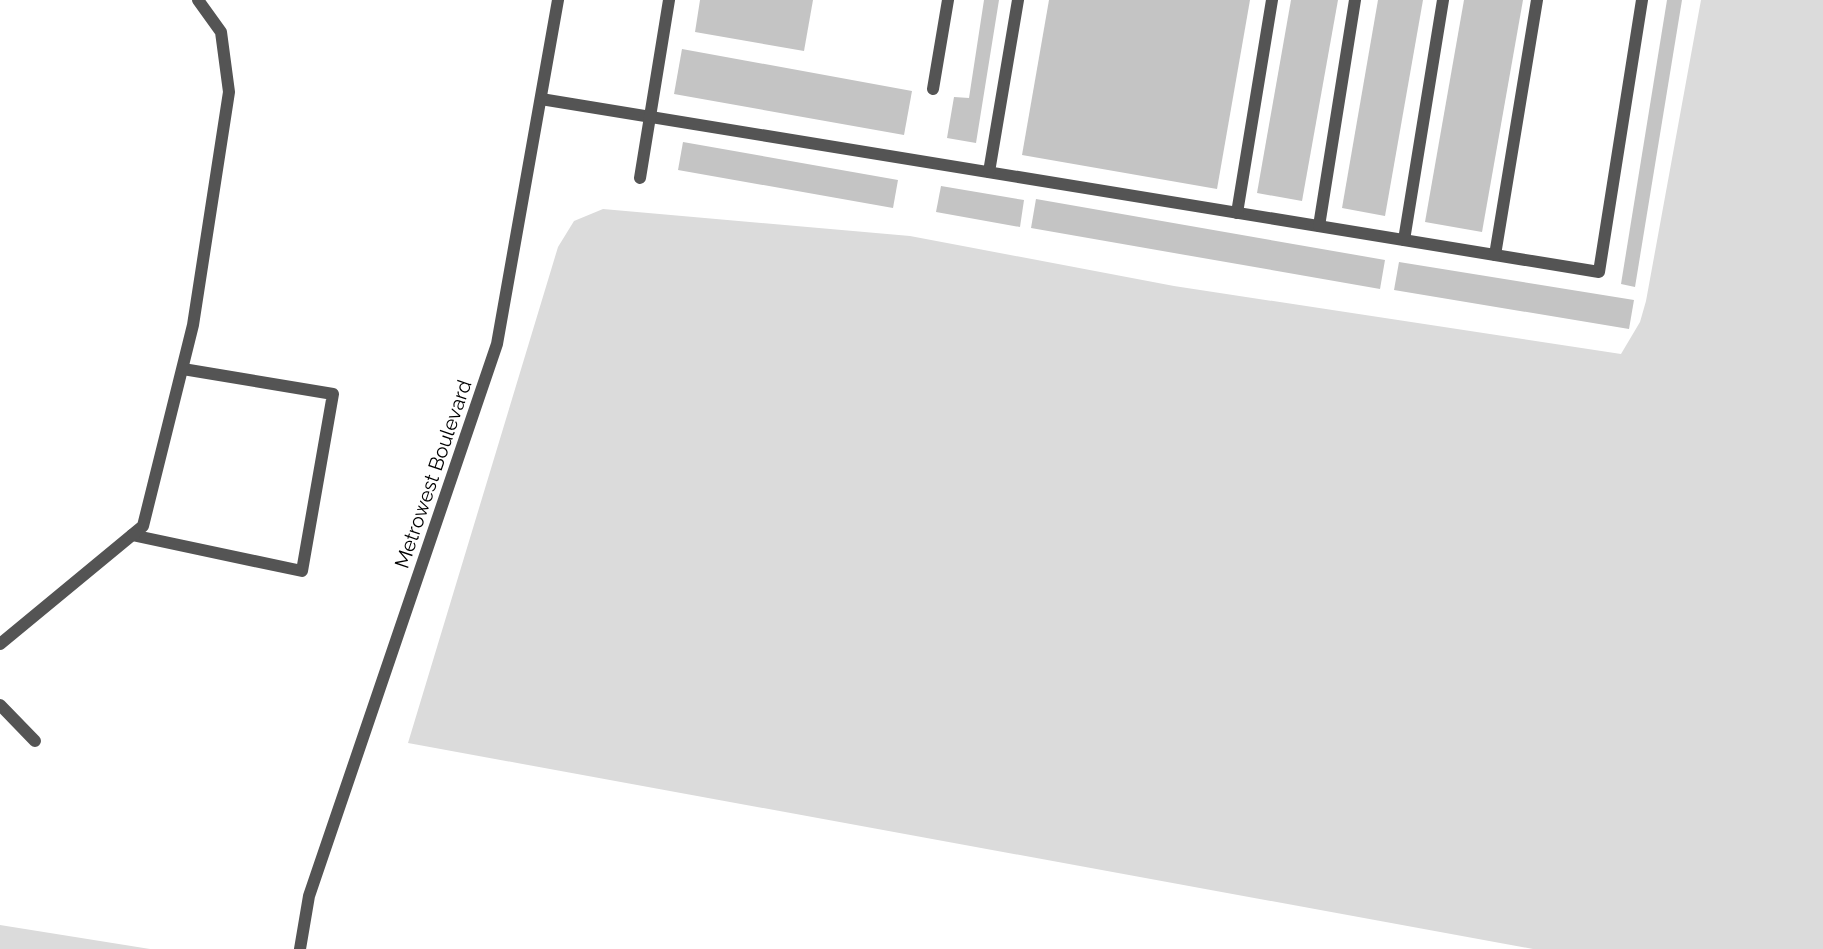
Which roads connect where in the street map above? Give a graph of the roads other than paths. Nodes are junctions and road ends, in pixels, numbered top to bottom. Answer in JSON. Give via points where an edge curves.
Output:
{"nodes":[{"id":1,"x":198,"y":0,"type":"edge"},
{"id":2,"x":558,"y":0,"type":"edge"},
{"id":3,"x":669,"y":0,"type":"edge"},
{"id":4,"x":948,"y":0,"type":"edge"},
{"id":5,"x":1018,"y":0,"type":"edge"},
{"id":6,"x":1272,"y":0,"type":"edge"},
{"id":7,"x":1355,"y":0,"type":"edge"},
{"id":8,"x":1443,"y":0,"type":"edge"},
{"id":9,"x":1537,"y":0,"type":"edge"},
{"id":10,"x":1642,"y":0,"type":"edge"},
{"id":11,"x":933,"y":89,"type":"dead end"},
{"id":12,"x":541,"y":99,"type":"junction"},
{"id":13,"x":651,"y":117,"type":"junction"},
{"id":14,"x":989,"y":172,"type":"junction"},
{"id":15,"x":640,"y":178,"type":"dead end"},
{"id":16,"x":1237,"y":213,"type":"junction"},
{"id":17,"x":1319,"y":226,"type":"junction"},
{"id":18,"x":1404,"y":240,"type":"junction"},
{"id":19,"x":1495,"y":255,"type":"junction"},
{"id":20,"x":183,"y":369,"type":"junction"},
{"id":21,"x":132,"y":535,"type":"junction"},
{"id":22,"x":0,"y":644,"type":"edge"},
{"id":23,"x":0,"y":705,"type":"edge"},
{"id":24,"x":34,"y":741,"type":"dead end"},
{"id":25,"x":300,"y":949,"type":"edge"}],
"edges":[{"from":1,"to":20,"type":"street","via":[[221,32],[229,92],[194,325]]},
{"from":2,"to":12,"type":"street","name":"Metrowest Boulevard"},
{"from":3,"to":13,"type":"street"},
{"from":4,"to":11,"type":"street"},
{"from":5,"to":14,"type":"street"},
{"from":6,"to":16,"type":"street"},
{"from":7,"to":17,"type":"street"},
{"from":8,"to":18,"type":"street"},
{"from":9,"to":19,"type":"street"},
{"from":10,"to":19,"type":"street","via":[[1599,272]]},
{"from":12,"to":13,"type":"street"},
{"from":12,"to":25,"type":"street","name":"Metrowest Boulevard","via":[[497,344],[309,896]]},
{"from":13,"to":14,"type":"street"},
{"from":13,"to":15,"type":"street"},
{"from":14,"to":16,"type":"street"},
{"from":16,"to":17,"type":"street"},
{"from":17,"to":18,"type":"street"},
{"from":18,"to":19,"type":"street"},
{"from":20,"to":21,"type":"street","via":[[143,526]]},
{"from":20,"to":21,"type":"street","via":[[333,394],[302,571]]},
{"from":21,"to":22,"type":"street"},
{"from":23,"to":24,"type":"street"}]}
